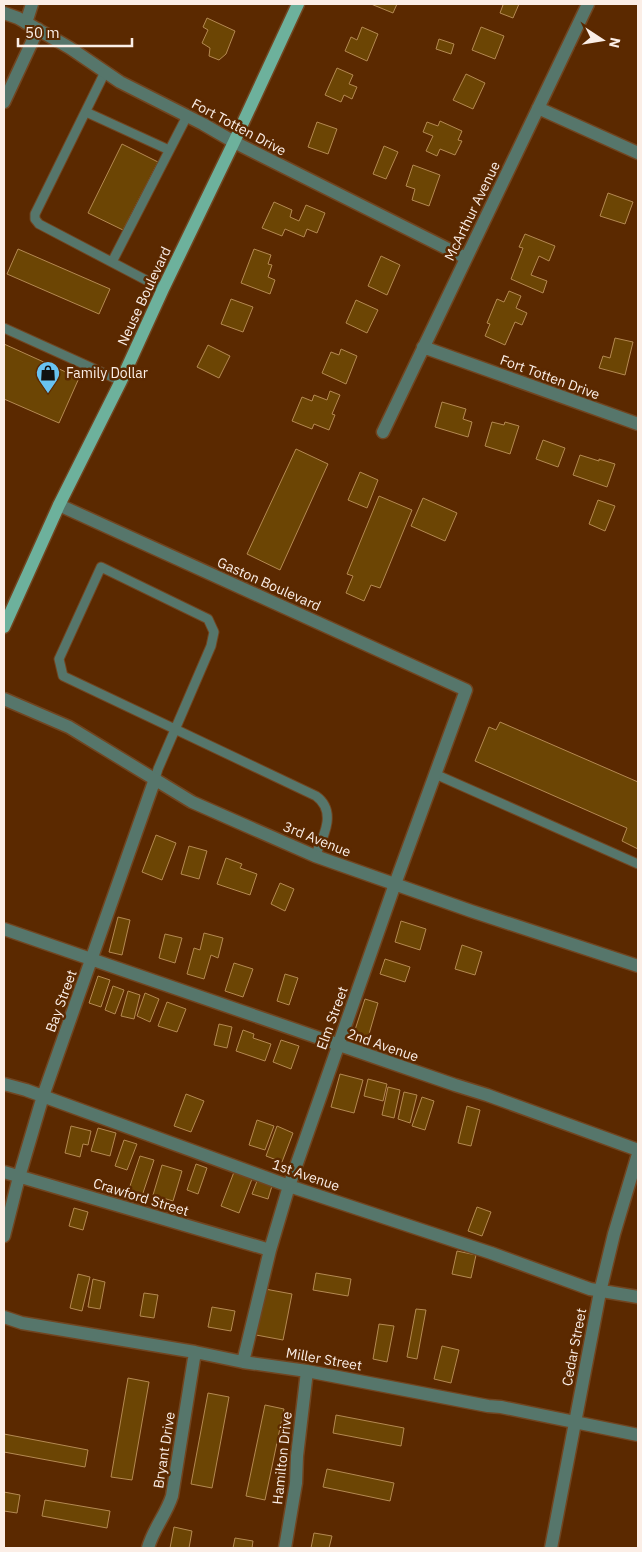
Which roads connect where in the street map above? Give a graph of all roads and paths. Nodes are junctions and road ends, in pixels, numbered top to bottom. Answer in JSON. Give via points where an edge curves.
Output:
{"nodes":[{"id":1,"x":32,"y":4,"type":"edge"},
{"id":2,"x":298,"y":4,"type":"edge"},
{"id":3,"x":588,"y":4,"type":"edge"},
{"id":4,"x":4,"y":14,"type":"edge"},
{"id":5,"x":26,"y":23,"type":"junction"},
{"id":6,"x":38,"y":29,"type":"junction"},
{"id":7,"x":105,"y":72,"type":"junction"},
{"id":8,"x":4,"y":102,"type":"edge"},
{"id":9,"x":538,"y":108,"type":"junction"},
{"id":10,"x":86,"y":112,"type":"junction"},
{"id":11,"x":186,"y":116,"type":"junction"},
{"id":12,"x":234,"y":142,"type":"junction"},
{"id":13,"x":169,"y":150,"type":"junction"},
{"id":14,"x":638,"y":153,"type":"edge"},
{"id":15,"x":466,"y":258,"type":"junction"},
{"id":16,"x":112,"y":262,"type":"junction"},
{"id":17,"x":163,"y":289,"type":"junction"},
{"id":18,"x":4,"y":328,"type":"edge"},
{"id":19,"x":423,"y":347,"type":"junction"},
{"id":20,"x":121,"y":381,"type":"junction"},
{"id":21,"x":638,"y":424,"type":"edge"},
{"id":22,"x":383,"y":432,"type":"dead end"},
{"id":23,"x":59,"y":505,"type":"junction"},
{"id":24,"x":4,"y":627,"type":"edge"},
{"id":25,"x":466,"y":690,"type":"joint"},
{"id":26,"x":4,"y":699,"type":"edge"},
{"id":27,"x":175,"y":729,"type":"junction"},
{"id":28,"x":435,"y":774,"type":"junction"},
{"id":29,"x":155,"y":779,"type":"junction"},
{"id":30,"x":315,"y":856,"type":"junction"},
{"id":31,"x":638,"y":864,"type":"edge"},
{"id":32,"x":395,"y":884,"type":"junction"},
{"id":33,"x":4,"y":929,"type":"edge"},
{"id":34,"x":92,"y":960,"type":"junction"},
{"id":35,"x":638,"y":966,"type":"edge"},
{"id":36,"x":338,"y":1045,"type":"junction"},
{"id":37,"x":4,"y":1084,"type":"edge"},
{"id":38,"x":43,"y":1096,"type":"junction"},
{"id":39,"x":638,"y":1150,"type":"edge"},
{"id":40,"x":638,"y":1154,"type":"edge"},
{"id":41,"x":4,"y":1172,"type":"edge"},
{"id":42,"x":19,"y":1177,"type":"junction"},
{"id":43,"x":289,"y":1186,"type":"junction"},
{"id":44,"x":4,"y":1236,"type":"edge"},
{"id":45,"x":270,"y":1250,"type":"junction"},
{"id":46,"x":600,"y":1292,"type":"junction"},
{"id":47,"x":638,"y":1297,"type":"edge"},
{"id":48,"x":4,"y":1317,"type":"edge"},
{"id":49,"x":195,"y":1352,"type":"junction"},
{"id":50,"x":243,"y":1362,"type":"junction"},
{"id":51,"x":307,"y":1371,"type":"junction"},
{"id":52,"x":574,"y":1422,"type":"junction"},
{"id":53,"x":638,"y":1435,"type":"edge"},
{"id":54,"x":148,"y":1548,"type":"edge"},
{"id":55,"x":285,"y":1548,"type":"edge"},
{"id":56,"x":550,"y":1548,"type":"edge"}],
"edges":[{"from":1,"to":5,"type":"street"},
{"from":2,"to":12,"type":"main road","name":"Neuse Boulevard"},
{"from":3,"to":9,"type":"street","name":"McArthur Avenue"},
{"from":4,"to":5,"type":"street","name":"Fort Totten Drive"},
{"from":5,"to":6,"type":"street","name":"Fort Totten Drive"},
{"from":6,"to":7,"type":"street","name":"Fort Totten Drive"},
{"from":6,"to":8,"type":"street"},
{"from":7,"to":10,"type":"lane"},
{"from":7,"to":11,"type":"street","name":"Fort Totten Drive"},
{"from":9,"to":14,"type":"street"},
{"from":9,"to":15,"type":"street","name":"McArthur Avenue"},
{"from":10,"to":13,"type":"lane"},
{"from":10,"to":16,"type":"lane","via":[[35,219]]},
{"from":11,"to":12,"type":"street","name":"Fort Totten Drive"},
{"from":11,"to":13,"type":"lane"},
{"from":12,"to":15,"type":"street","name":"Fort Totten Drive"},
{"from":12,"to":17,"type":"main road","name":"Neuse Boulevard"},
{"from":13,"to":16,"type":"lane"},
{"from":15,"to":19,"type":"street","name":"McArthur Avenue"},
{"from":16,"to":17,"type":"lane"},
{"from":17,"to":20,"type":"main road","name":"Neuse Boulevard"},
{"from":18,"to":20,"type":"lane"},
{"from":19,"to":21,"type":"street","name":"Fort Totten Drive"},
{"from":19,"to":22,"type":"street","name":"McArthur Avenue"},
{"from":20,"to":23,"type":"main road","name":"Neuse Boulevard"},
{"from":23,"to":24,"type":"main road","name":"Neuse Boulevard"},
{"from":23,"to":25,"type":"street","name":"Gaston Boulevard"},
{"from":25,"to":28,"type":"street","name":"Elm Street"},
{"from":26,"to":29,"type":"street","name":"3rd Avenue","via":[[69,728]]},
{"from":27,"to":27,"type":"lane","via":[[214,632],[208,619],[101,566],[59,658],[63,676]]},
{"from":27,"to":29,"type":"lane"},
{"from":27,"to":30,"type":"lane","via":[[324,802],[328,819]]},
{"from":28,"to":31,"type":"lane"},
{"from":28,"to":32,"type":"street","name":"Elm Street"},
{"from":29,"to":30,"type":"street","name":"3rd Avenue","via":[[192,802]]},
{"from":29,"to":34,"type":"street","name":"Bay Street"},
{"from":30,"to":32,"type":"street","name":"3rd Avenue"},
{"from":32,"to":35,"type":"street","name":"3rd Avenue"},
{"from":32,"to":36,"type":"street","name":"Elm Street"},
{"from":33,"to":34,"type":"street","name":"2nd Avenue"},
{"from":34,"to":36,"type":"street","name":"2nd Avenue"},
{"from":34,"to":38,"type":"street","name":"Bay Street"},
{"from":36,"to":39,"type":"street","name":"2nd Avenue"},
{"from":36,"to":43,"type":"street","name":"Elm Street"},
{"from":37,"to":38,"type":"street","name":"1st Avenue"},
{"from":38,"to":42,"type":"street","name":"Bay Street"},
{"from":38,"to":43,"type":"street","name":"1st Avenue"},
{"from":40,"to":46,"type":"street","name":"Cedar Street"},
{"from":41,"to":42,"type":"street","name":"Crawford Street"},
{"from":42,"to":44,"type":"street","name":"Bay Street"},
{"from":42,"to":45,"type":"street","name":"Crawford Street"},
{"from":43,"to":45,"type":"street","name":"Elm Street"},
{"from":43,"to":46,"type":"street","name":"1st Avenue"},
{"from":45,"to":50,"type":"street","name":"Elm Street"},
{"from":46,"to":47,"type":"street","name":"1st Avenue"},
{"from":46,"to":52,"type":"street","name":"Cedar Street"},
{"from":48,"to":49,"type":"street","name":"Miller Street","via":[[22,1324]]},
{"from":49,"to":50,"type":"street","name":"Miller Street"},
{"from":49,"to":54,"type":"street","name":"Bryant Drive","via":[[172,1496]]},
{"from":50,"to":51,"type":"street","name":"Miller Street"},
{"from":51,"to":52,"type":"street","name":"Miller Street"},
{"from":51,"to":55,"type":"street","name":"Hamilton Drive","via":[[296,1483]]},
{"from":52,"to":53,"type":"street","name":"Miller Street"},
{"from":52,"to":56,"type":"street","name":"Cedar Street"}]}
